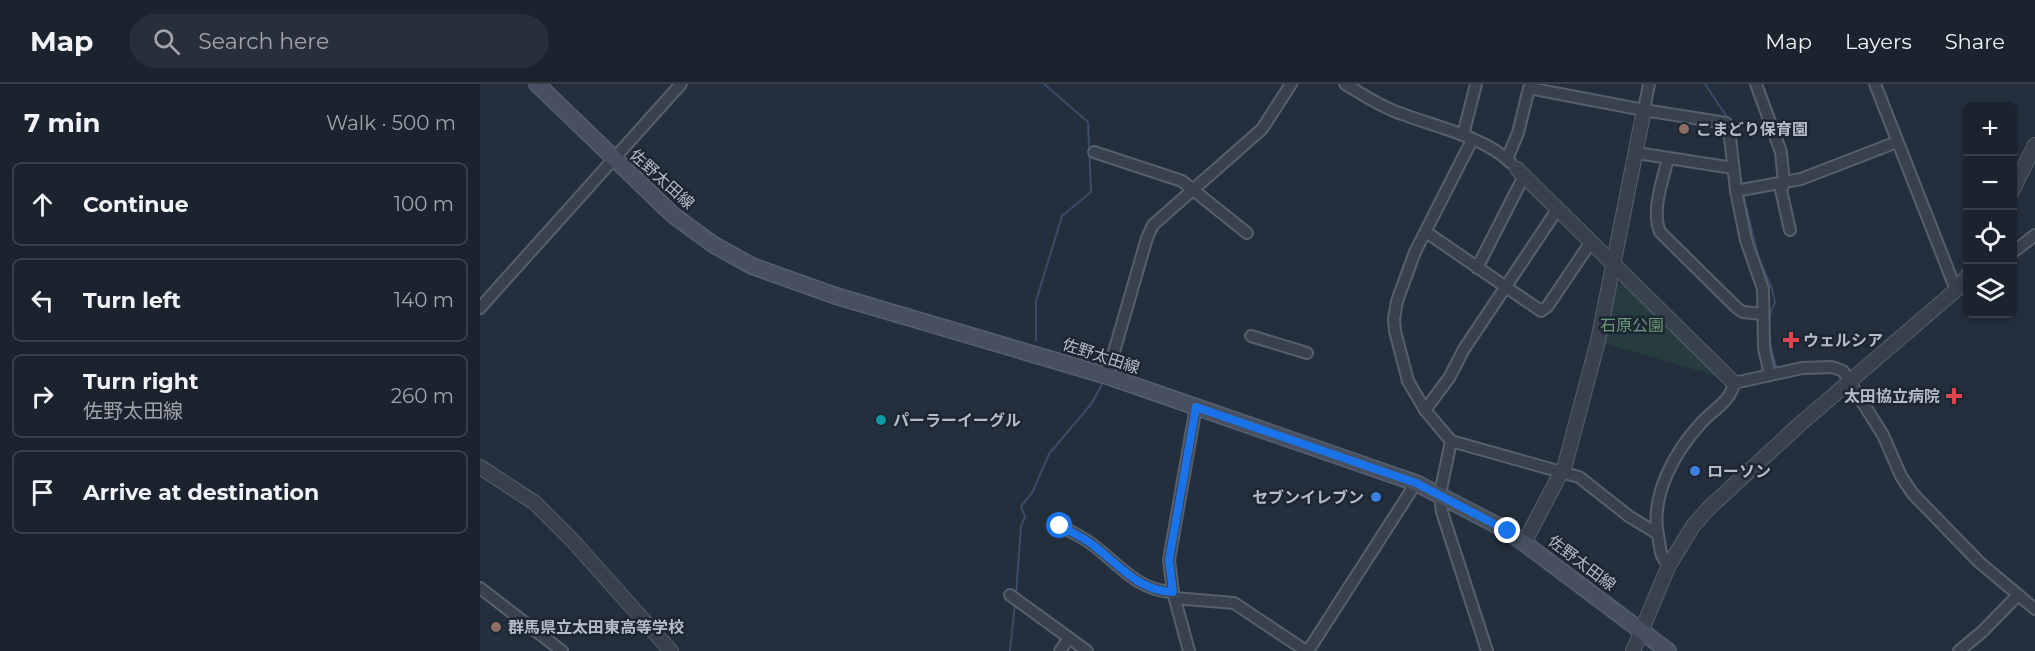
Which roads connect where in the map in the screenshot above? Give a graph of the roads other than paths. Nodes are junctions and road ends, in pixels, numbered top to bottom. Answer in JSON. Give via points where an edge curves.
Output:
{"nodes":[{"id":1,"x":537,"y":84,"type":"edge"},
{"id":2,"x":681,"y":84,"type":"edge"},
{"id":3,"x":1291,"y":84,"type":"edge"},
{"id":4,"x":1345,"y":84,"type":"edge"},
{"id":5,"x":1476,"y":84,"type":"edge"},
{"id":6,"x":1649,"y":84,"type":"edge"},
{"id":7,"x":1756,"y":84,"type":"edge"},
{"id":8,"x":1875,"y":84,"type":"edge"},
{"id":9,"x":1530,"y":86,"type":"edge"},
{"id":10,"x":1644,"y":110,"type":"junction"},
{"id":11,"x":1468,"y":138,"type":"junction"},
{"id":12,"x":1897,"y":142,"type":"junction"},
{"id":13,"x":2035,"y":145,"type":"edge"},
{"id":14,"x":1094,"y":152,"type":"dead end"},
{"id":15,"x":1637,"y":153,"type":"junction"},
{"id":16,"x":1668,"y":158,"type":"junction"},
{"id":17,"x":615,"y":160,"type":"junction"},
{"id":18,"x":1516,"y":168,"type":"junction"},
{"id":19,"x":1733,"y":168,"type":"junction"},
{"id":20,"x":1784,"y":183,"type":"junction"},
{"id":21,"x":2017,"y":183,"type":"edge"},
{"id":22,"x":1193,"y":188,"type":"junction"},
{"id":23,"x":1736,"y":191,"type":"junction"},
{"id":24,"x":1557,"y":210,"type":"junction"},
{"id":25,"x":1790,"y":230,"type":"dead end"},
{"id":26,"x":1426,"y":232,"type":"junction"},
{"id":27,"x":1247,"y":233,"type":"dead end"},
{"id":28,"x":2035,"y":235,"type":"edge"},
{"id":29,"x":1591,"y":242,"type":"junction"},
{"id":30,"x":2017,"y":250,"type":"edge"},
{"id":31,"x":1615,"y":265,"type":"junction"},
{"id":32,"x":1477,"y":268,"type":"junction"},
{"id":33,"x":1963,"y":280,"type":"edge"},
{"id":34,"x":1963,"y":283,"type":"edge"},
{"id":35,"x":1505,"y":287,"type":"junction"},
{"id":36,"x":480,"y":308,"type":"edge"},
{"id":37,"x":1762,"y":314,"type":"junction"},
{"id":38,"x":1251,"y":336,"type":"dead end"},
{"id":39,"x":1307,"y":353,"type":"dead end"},
{"id":40,"x":1770,"y":375,"type":"junction"},
{"id":41,"x":1107,"y":376,"type":"junction"},
{"id":42,"x":1850,"y":381,"type":"junction"},
{"id":43,"x":1734,"y":383,"type":"junction"},
{"id":44,"x":1196,"y":407,"type":"junction"},
{"id":45,"x":1425,"y":410,"type":"junction"},
{"id":46,"x":1450,"y":441,"type":"junction"},
{"id":47,"x":1562,"y":472,"type":"junction"},
{"id":48,"x":482,"y":473,"type":"edge"},
{"id":49,"x":1416,"y":483,"type":"junction"},
{"id":50,"x":1440,"y":494,"type":"junction"},
{"id":51,"x":1060,"y":526,"type":"dead end"},
{"id":52,"x":1658,"y":534,"type":"junction"},
{"id":53,"x":1524,"y":543,"type":"junction"},
{"id":54,"x":1669,"y":566,"type":"junction"},
{"id":55,"x":480,"y":588,"type":"edge"},
{"id":56,"x":1174,"y":595,"type":"junction"},
{"id":57,"x":2018,"y":595,"type":"junction"},
{"id":58,"x":1014,"y":598,"type":"dead end"},
{"id":59,"x":2035,"y":609,"type":"edge"},
{"id":60,"x":1641,"y":630,"type":"junction"},
{"id":61,"x":1069,"y":638,"type":"junction"},
{"id":62,"x":562,"y":651,"type":"edge"},
{"id":63,"x":671,"y":651,"type":"edge"},
{"id":64,"x":1060,"y":651,"type":"edge"},
{"id":65,"x":1087,"y":651,"type":"edge"},
{"id":66,"x":1189,"y":651,"type":"edge"},
{"id":67,"x":1307,"y":651,"type":"edge"},
{"id":68,"x":1487,"y":651,"type":"edge"},
{"id":69,"x":1633,"y":651,"type":"edge"},
{"id":70,"x":1668,"y":651,"type":"edge"},
{"id":71,"x":1959,"y":651,"type":"edge"}],
"edges":[{"from":1,"to":17,"type":"main road","name":"佐野太田線"},
{"from":2,"to":17,"type":"street"},
{"from":3,"to":22,"type":"street","via":[[1262,129]]},
{"from":4,"to":11,"type":"street","via":[[1378,104]]},
{"from":5,"to":11,"type":"street"},
{"from":6,"to":10,"type":"street"},
{"from":7,"to":20,"type":"street","via":[[1781,153]]},
{"from":8,"to":12,"type":"street"},
{"from":9,"to":10,"type":"street"},
{"from":9,"to":18,"type":"street","via":[[1518,134]]},
{"from":10,"to":15,"type":"street"},
{"from":10,"to":19,"type":"street","via":[[1722,120],[1729,128]]},
{"from":11,"to":18,"type":"street"},
{"from":11,"to":26,"type":"street"},
{"from":12,"to":20,"type":"street"},
{"from":12,"to":33,"type":"street"},
{"from":13,"to":21,"type":"street"},
{"from":14,"to":22,"type":"street"},
{"from":15,"to":16,"type":"street"},
{"from":15,"to":31,"type":"street"},
{"from":16,"to":19,"type":"street"},
{"from":16,"to":37,"type":"street","via":[[1658,204],[1660,232],[1737,308]]},
{"from":17,"to":36,"type":"street"},
{"from":17,"to":41,"type":"main road","name":"佐野太田線","via":[[685,225],[752,266],[836,296]]},
{"from":18,"to":24,"type":"street"},
{"from":18,"to":32,"type":"street"},
{"from":19,"to":23,"type":"street"},
{"from":20,"to":23,"type":"street"},
{"from":20,"to":25,"type":"street","via":[[1781,190]]},
{"from":22,"to":27,"type":"street"},
{"from":22,"to":41,"type":"street","via":[[1148,233]]},
{"from":23,"to":37,"type":"street","via":[[1746,240],[1763,289]]},
{"from":24,"to":29,"type":"street"},
{"from":24,"to":35,"type":"street"},
{"from":26,"to":32,"type":"street"},
{"from":26,"to":45,"type":"street","via":[[1415,252],[1394,319],[1408,381]]},
{"from":28,"to":30,"type":"street"},
{"from":29,"to":31,"type":"street"},
{"from":29,"to":35,"type":"street","via":[[1545,310]]},
{"from":31,"to":43,"type":"street"},
{"from":31,"to":47,"type":"street"},
{"from":32,"to":35,"type":"street"},
{"from":34,"to":42,"type":"street"},
{"from":35,"to":45,"type":"street"},
{"from":37,"to":40,"type":"street"},
{"from":38,"to":39,"type":"street"},
{"from":40,"to":42,"type":"street","via":[[1833,367],[1843,371]]},
{"from":40,"to":43,"type":"street"},
{"from":41,"to":44,"type":"main road","name":"佐野太田線"},
{"from":42,"to":54,"type":"street","via":[[1708,509]]},
{"from":42,"to":57,"type":"street","via":[[1913,494],[1978,562]]},
{"from":43,"to":52,"type":"street","via":[[1729,396],[1688,439],[1666,476],[1656,517]]},
{"from":44,"to":49,"type":"main road","name":"佐野太田線"},
{"from":44,"to":56,"type":"street","via":[[1169,560]]},
{"from":45,"to":46,"type":"street"},
{"from":46,"to":47,"type":"street"},
{"from":46,"to":50,"type":"street"},
{"from":47,"to":52,"type":"street","via":[[1588,482],[1630,517]]},
{"from":47,"to":53,"type":"street"},
{"from":48,"to":63,"type":"street","via":[[535,503]]},
{"from":49,"to":50,"type":"main road","name":"佐野太田線"},
{"from":49,"to":67,"type":"street"},
{"from":50,"to":53,"type":"main road","name":"佐野太田線"},
{"from":50,"to":68,"type":"street","via":[[1442,512]]},
{"from":51,"to":56,"type":"street","via":[[1092,544],[1129,576]]},
{"from":52,"to":54,"type":"street","via":[[1660,556]]},
{"from":53,"to":60,"type":"main road","name":"佐野太田線"},
{"from":54,"to":60,"type":"street"},
{"from":55,"to":62,"type":"street"},
{"from":56,"to":66,"type":"street"},
{"from":56,"to":67,"type":"street","via":[[1234,603]]},
{"from":57,"to":59,"type":"street"},
{"from":57,"to":71,"type":"street"},
{"from":58,"to":61,"type":"street"},
{"from":60,"to":69,"type":"street"},
{"from":60,"to":70,"type":"main road","name":"佐野太田線"},
{"from":61,"to":64,"type":"street"},
{"from":61,"to":65,"type":"street"}]}
